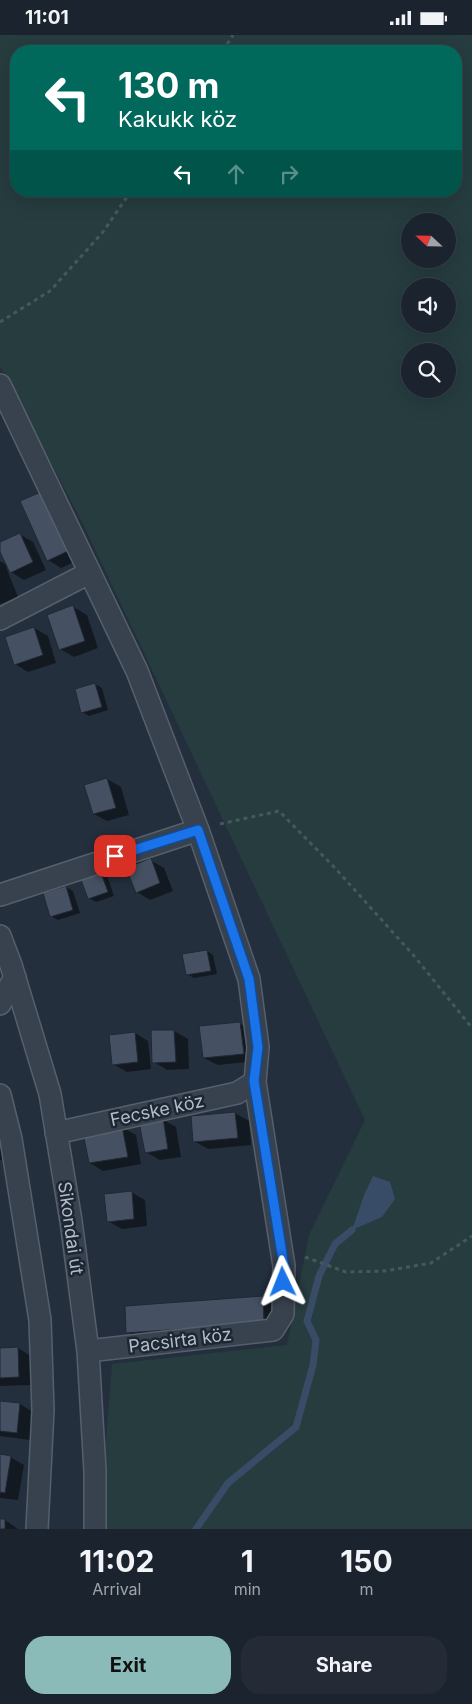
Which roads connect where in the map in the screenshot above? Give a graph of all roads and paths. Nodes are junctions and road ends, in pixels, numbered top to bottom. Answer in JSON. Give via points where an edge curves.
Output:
{"nodes":[{"id":1,"x":126,"y":197,"type":"edge"},
{"id":2,"x":0,"y":322,"type":"edge"},
{"id":3,"x":0,"y":385,"type":"edge"},
{"id":4,"x":89,"y":573,"type":"junction"},
{"id":5,"x":0,"y":619,"type":"edge"},
{"id":6,"x":198,"y":830,"type":"junction"},
{"id":7,"x":0,"y":895,"type":"edge"},
{"id":8,"x":0,"y":936,"type":"edge"},
{"id":9,"x":15,"y":977,"type":"junction"},
{"id":10,"x":0,"y":1004,"type":"edge"},
{"id":11,"x":472,"y":1028,"type":"edge"},
{"id":12,"x":254,"y":1081,"type":"junction"},
{"id":13,"x":0,"y":1095,"type":"edge"},
{"id":14,"x":56,"y":1133,"type":"junction"},
{"id":15,"x":472,"y":1236,"type":"edge"},
{"id":16,"x":324,"y":1265,"type":"dead end"},
{"id":17,"x":88,"y":1351,"type":"junction"},
{"id":18,"x":37,"y":1529,"type":"edge"},
{"id":19,"x":95,"y":1529,"type":"edge"}],
"edges":[{"from":1,"to":2,"type":"path","via":[[103,232],[50,291]]},
{"from":3,"to":4,"type":"street"},
{"from":4,"to":5,"type":"street"},
{"from":4,"to":6,"type":"street","via":[[137,671]]},
{"from":6,"to":7,"type":"street"},
{"from":6,"to":11,"type":"path","via":[[279,811],[415,957]]},
{"from":6,"to":12,"type":"street","via":[[249,979],[258,1047]]},
{"from":8,"to":9,"type":"street","name":"Sikondai út"},
{"from":9,"to":10,"type":"street"},
{"from":9,"to":14,"type":"street","name":"Sikondai út","via":[[50,1094]]},
{"from":12,"to":14,"type":"street","name":"Fecske köz","via":[[237,1093]]},
{"from":12,"to":17,"type":"street","name":"Pacsirta köz","via":[[284,1266],[283,1314],[273,1330]]},
{"from":13,"to":18,"type":"street","via":[[11,1139],[40,1320],[43,1410]]},
{"from":14,"to":17,"type":"street","name":"Sikondai út"},
{"from":15,"to":16,"type":"path","via":[[431,1263],[385,1271],[346,1272]]},
{"from":17,"to":19,"type":"street","name":"Sikondai út"}]}
